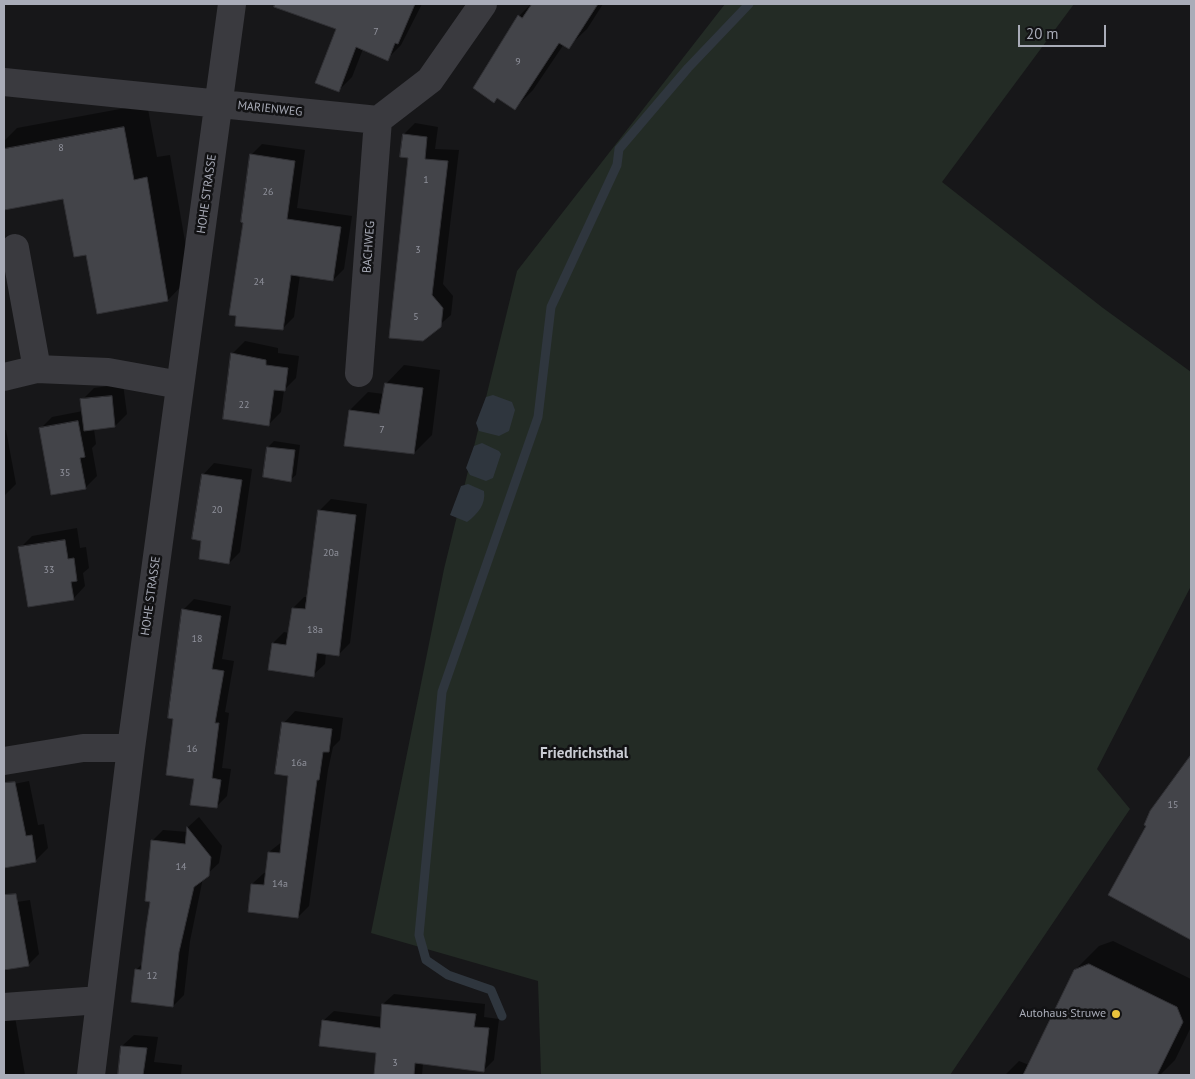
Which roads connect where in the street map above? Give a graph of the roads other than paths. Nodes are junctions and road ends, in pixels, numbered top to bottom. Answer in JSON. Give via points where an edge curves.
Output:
{"nodes":[{"id":1,"x":232,"y":4,"type":"edge"},
{"id":2,"x":483,"y":4,"type":"edge"},
{"id":3,"x":4,"y":82,"type":"edge"},
{"id":4,"x":220,"y":104,"type":"junction"},
{"id":5,"x":378,"y":120,"type":"junction"},
{"id":6,"x":15,"y":248,"type":"dead end"},
{"id":7,"x":37,"y":369,"type":"junction"},
{"id":8,"x":359,"y":373,"type":"dead end"},
{"id":9,"x":4,"y":377,"type":"edge"},
{"id":10,"x":180,"y":385,"type":"junction"},
{"id":11,"x":131,"y":748,"type":"junction"},
{"id":12,"x":4,"y":761,"type":"edge"},
{"id":13,"x":100,"y":1000,"type":"junction"},
{"id":14,"x":4,"y":1007,"type":"edge"},
{"id":15,"x":90,"y":1075,"type":"edge"}],
"edges":[{"from":1,"to":4,"type":"street","name":"HOHE STRASSE"},
{"from":2,"to":5,"type":"street","via":[[430,80]]},
{"from":3,"to":4,"type":"street","name":"MARIENWEG"},
{"from":4,"to":5,"type":"street","name":"MARIENWEG"},
{"from":4,"to":10,"type":"street","name":"HOHE STRASSE"},
{"from":5,"to":8,"type":"street","name":"BACHWEG"},
{"from":6,"to":7,"type":"street"},
{"from":7,"to":9,"type":"street"},
{"from":7,"to":10,"type":"street","via":[[108,372]]},
{"from":10,"to":11,"type":"street","name":"HOHE STRASSE"},
{"from":11,"to":12,"type":"street","via":[[83,748]]},
{"from":11,"to":13,"type":"street","name":"HOHE STRASSE"},
{"from":13,"to":14,"type":"street"},
{"from":13,"to":15,"type":"street","name":"HOHE STRASSE"}]}
